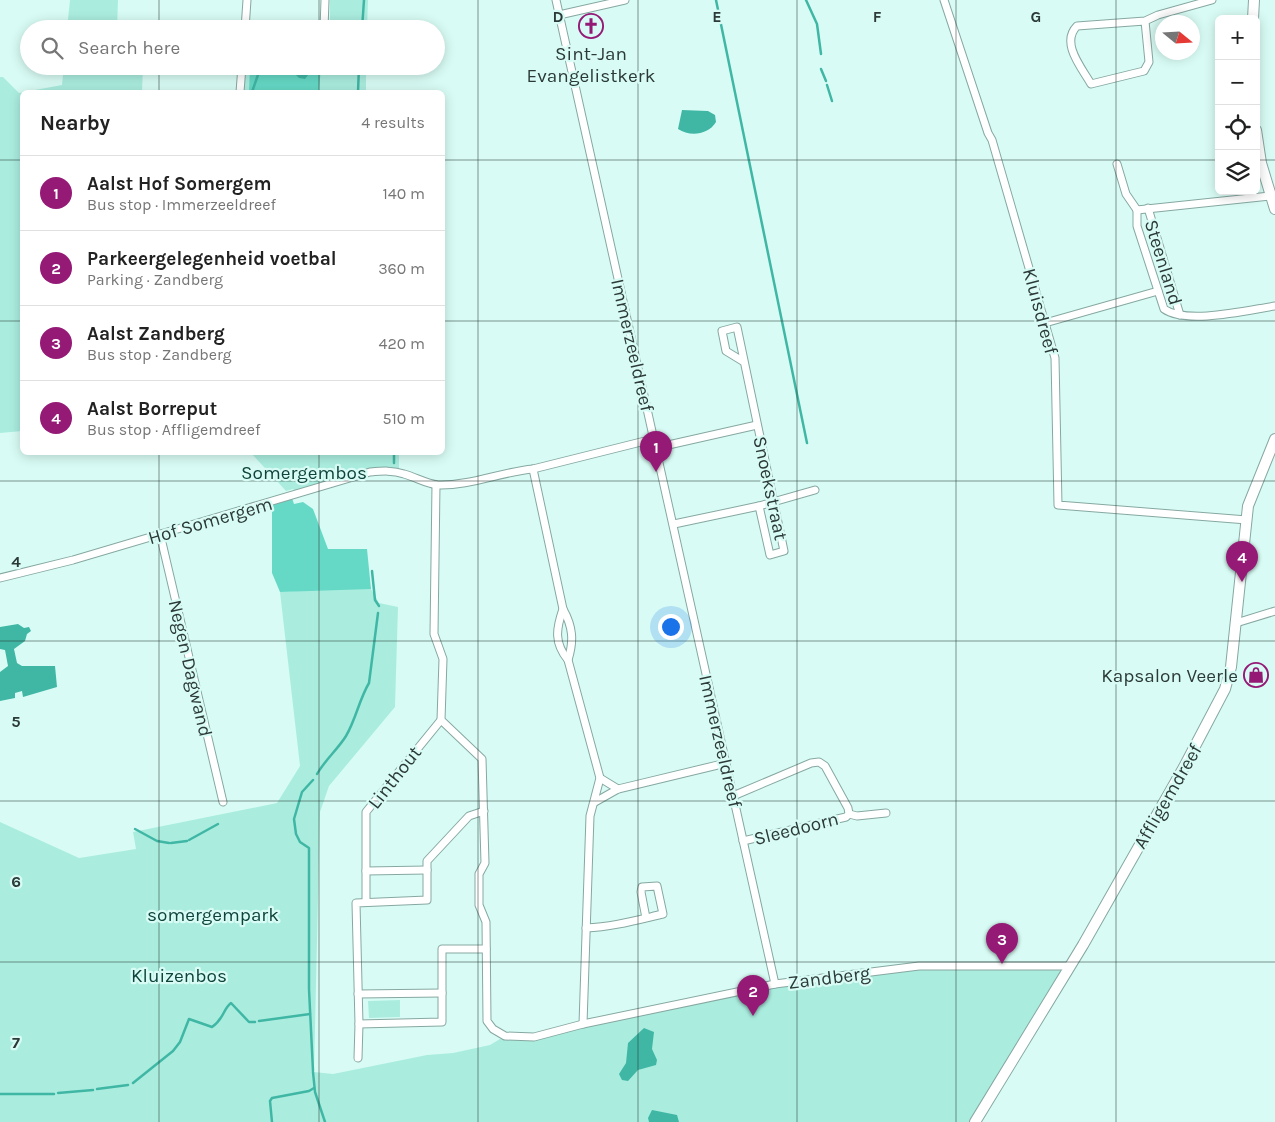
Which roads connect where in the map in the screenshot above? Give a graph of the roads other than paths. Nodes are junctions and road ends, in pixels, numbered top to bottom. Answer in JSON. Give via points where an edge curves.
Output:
{"nodes":[{"id":1,"x":248,"y":0,"type":"edge"},
{"id":2,"x":325,"y":0,"type":"edge"},
{"id":3,"x":556,"y":0,"type":"edge"},
{"id":4,"x":625,"y":0,"type":"edge"},
{"id":5,"x":944,"y":0,"type":"edge"},
{"id":6,"x":1212,"y":0,"type":"edge"},
{"id":7,"x":1254,"y":0,"type":"edge"},
{"id":8,"x":559,"y":15,"type":"junction"},
{"id":9,"x":1253,"y":15,"type":"edge"},
{"id":10,"x":246,"y":20,"type":"edge"},
{"id":11,"x":324,"y":20,"type":"edge"},
{"id":12,"x":1145,"y":21,"type":"junction"},
{"id":13,"x":241,"y":75,"type":"edge"},
{"id":14,"x":240,"y":90,"type":"edge"},
{"id":15,"x":1259,"y":150,"type":"edge"},
{"id":16,"x":1117,"y":164,"type":"dead end"},
{"id":17,"x":1270,"y":196,"type":"junction"},
{"id":18,"x":1148,"y":208,"type":"junction"},
{"id":19,"x":1275,"y":209,"type":"edge"},
{"id":20,"x":1137,"y":210,"type":"junction"},
{"id":21,"x":1158,"y":291,"type":"junction"},
{"id":22,"x":1275,"y":306,"type":"edge"},
{"id":23,"x":1180,"y":315,"type":"junction"},
{"id":24,"x":1045,"y":323,"type":"junction"},
{"id":25,"x":744,"y":362,"type":"junction"},
{"id":26,"x":757,"y":425,"type":"junction"},
{"id":27,"x":654,"y":438,"type":"junction"},
{"id":28,"x":1275,"y":439,"type":"edge"},
{"id":29,"x":656,"y":448,"type":"junction"},
{"id":30,"x":533,"y":469,"type":"junction"},
{"id":31,"x":436,"y":485,"type":"junction"},
{"id":32,"x":815,"y":490,"type":"dead end"},
{"id":33,"x":775,"y":502,"type":"junction"},
{"id":34,"x":759,"y":506,"type":"junction"},
{"id":35,"x":1247,"y":520,"type":"junction"},
{"id":36,"x":674,"y":524,"type":"junction"},
{"id":37,"x":160,"y":534,"type":"junction"},
{"id":38,"x":0,"y":578,"type":"edge"},
{"id":39,"x":563,"y":609,"type":"junction"},
{"id":40,"x":1275,"y":611,"type":"edge"},
{"id":41,"x":1236,"y":622,"type":"junction"},
{"id":42,"x":568,"y":660,"type":"junction"},
{"id":43,"x":440,"y":720,"type":"junction"},
{"id":44,"x":726,"y":763,"type":"junction"},
{"id":45,"x":600,"y":778,"type":"junction"},
{"id":46,"x":618,"y":789,"type":"junction"},
{"id":47,"x":733,"y":796,"type":"junction"},
{"id":48,"x":222,"y":802,"type":"dead end"},
{"id":49,"x":595,"y":802,"type":"junction"},
{"id":50,"x":484,"y":811,"type":"junction"},
{"id":51,"x":886,"y":813,"type":"dead end"},
{"id":52,"x":849,"y":814,"type":"junction"},
{"id":53,"x":743,"y":841,"type":"junction"},
{"id":54,"x":427,"y":870,"type":"junction"},
{"id":55,"x":366,"y":871,"type":"junction"},
{"id":56,"x":366,"y":902,"type":"junction"},
{"id":57,"x":646,"y":918,"type":"junction"},
{"id":58,"x":586,"y":928,"type":"junction"},
{"id":59,"x":486,"y":949,"type":"junction"},
{"id":60,"x":1070,"y":966,"type":"junction"},
{"id":61,"x":775,"y":984,"type":"junction"},
{"id":62,"x":442,"y":993,"type":"junction"},
{"id":63,"x":358,"y":994,"type":"junction"},
{"id":64,"x":359,"y":1024,"type":"junction"},
{"id":65,"x":583,"y":1024,"type":"junction"},
{"id":66,"x":358,"y":1058,"type":"dead end"},
{"id":67,"x":975,"y":1122,"type":"edge"}],
"edges":[{"from":1,"to":10,"type":"street"},
{"from":2,"to":11,"type":"street"},
{"from":3,"to":8,"type":"street","name":"Immerzeeldreef"},
{"from":4,"to":8,"type":"street"},
{"from":5,"to":24,"type":"street","name":"Kluisdreef","via":[[992,140]]},
{"from":6,"to":12,"type":"street"},
{"from":7,"to":9,"type":"street"},
{"from":8,"to":27,"type":"street","name":"Immerzeeldreef"},
{"from":12,"to":12,"type":"street","via":[[1076,26],[1071,32],[1070,45],[1091,84],[1144,71],[1149,62]]},
{"from":13,"to":14,"type":"street"},
{"from":15,"to":17,"type":"street"},
{"from":16,"to":20,"type":"street","name":"Steenland","via":[[1126,194]]},
{"from":17,"to":18,"type":"street","name":"Steenland"},
{"from":17,"to":19,"type":"street"},
{"from":18,"to":20,"type":"street","name":"Steenland"},
{"from":18,"to":23,"type":"street","name":"Steenland"},
{"from":20,"to":21,"type":"street","name":"Steenland","via":[[1138,226]]},
{"from":21,"to":23,"type":"street","name":"Steenland","via":[[1163,307]]},
{"from":21,"to":24,"type":"street","name":"Steenland"},
{"from":22,"to":23,"type":"street","name":"Steenland","via":[[1219,314]]},
{"from":24,"to":35,"type":"street","name":"Kluisdreef","via":[[1055,358],[1058,505]]},
{"from":25,"to":25,"type":"street","name":"Snoekstraat","via":[[726,350],[722,330],[737,327]]},
{"from":25,"to":26,"type":"street","name":"Snoekstraat"},
{"from":26,"to":29,"type":"street"},
{"from":26,"to":33,"type":"street","name":"Snoekstraat"},
{"from":27,"to":29,"type":"street","name":"Immerzeeldreef"},
{"from":27,"to":30,"type":"street","name":"Hof Somergem"},
{"from":28,"to":35,"type":"street","name":"Affligemdreef","via":[[1252,494]]},
{"from":29,"to":36,"type":"street","name":"Immerzeeldreef"},
{"from":30,"to":31,"type":"street","name":"Hof Somergem"},
{"from":30,"to":39,"type":"street"},
{"from":31,"to":37,"type":"street","name":"Hof Somergem","via":[[402,473],[370,472]]},
{"from":31,"to":43,"type":"street","via":[[434,634],[443,659]]},
{"from":32,"to":33,"type":"street"},
{"from":33,"to":34,"type":"street"},
{"from":33,"to":34,"type":"street","name":"Snoekstraat","via":[[784,551],[770,555]]},
{"from":34,"to":36,"type":"street"},
{"from":35,"to":41,"type":"street","name":"Affligemdreef"},
{"from":36,"to":44,"type":"street","name":"Immerzeeldreef"},
{"from":37,"to":38,"type":"street","name":"Hof Somergem"},
{"from":37,"to":48,"type":"street","name":"Negen Dagwand"},
{"from":39,"to":42,"type":"street","via":[[570,623],[573,642]]},
{"from":39,"to":42,"type":"street","via":[[556,629],[562,652]]},
{"from":40,"to":41,"type":"street"},
{"from":41,"to":60,"type":"street","name":"Affligemdreef","via":[[1232,667],[1219,702]]},
{"from":42,"to":45,"type":"street"},
{"from":43,"to":50,"type":"street","name":"Zandberg","via":[[482,759]]},
{"from":43,"to":55,"type":"street","name":"Linthout","via":[[366,812]]},
{"from":44,"to":46,"type":"street"},
{"from":44,"to":47,"type":"street","name":"Immerzeeldreef"},
{"from":45,"to":46,"type":"street"},
{"from":45,"to":49,"type":"street"},
{"from":46,"to":49,"type":"street"},
{"from":47,"to":52,"type":"street","name":"Sleedoorn","via":[[819,762]]},
{"from":47,"to":53,"type":"street","name":"Immerzeeldreef"},
{"from":49,"to":58,"type":"street","via":[[590,816]]},
{"from":50,"to":54,"type":"street","via":[[468,816],[427,861]]},
{"from":50,"to":59,"type":"street","name":"Zandberg","via":[[485,863],[479,874],[479,905],[486,922]]},
{"from":51,"to":52,"type":"street","name":"Sleedoorn"},
{"from":52,"to":53,"type":"street","name":"Sleedoorn"},
{"from":53,"to":61,"type":"street","name":"Immerzeeldreef"},
{"from":54,"to":55,"type":"street"},
{"from":54,"to":56,"type":"street","via":[[428,900]]},
{"from":55,"to":56,"type":"street","name":"Linthout"},
{"from":56,"to":63,"type":"street","via":[[356,903]]},
{"from":57,"to":57,"type":"street","via":[[663,914],[657,886],[642,887]]},
{"from":57,"to":58,"type":"street","via":[[602,928]]},
{"from":58,"to":65,"type":"street"},
{"from":59,"to":62,"type":"street","via":[[442,949]]},
{"from":59,"to":65,"type":"street","name":"Zandberg","via":[[487,1021],[494,1030],[505,1036],[534,1037]]},
{"from":60,"to":61,"type":"street","name":"Zandberg","via":[[919,966]]},
{"from":60,"to":67,"type":"street","name":"Affligemdreef"},
{"from":61,"to":65,"type":"street","name":"Zandberg"},
{"from":62,"to":63,"type":"street"},
{"from":62,"to":64,"type":"street","via":[[442,1022]]},
{"from":63,"to":64,"type":"street"},
{"from":64,"to":66,"type":"street"}]}
